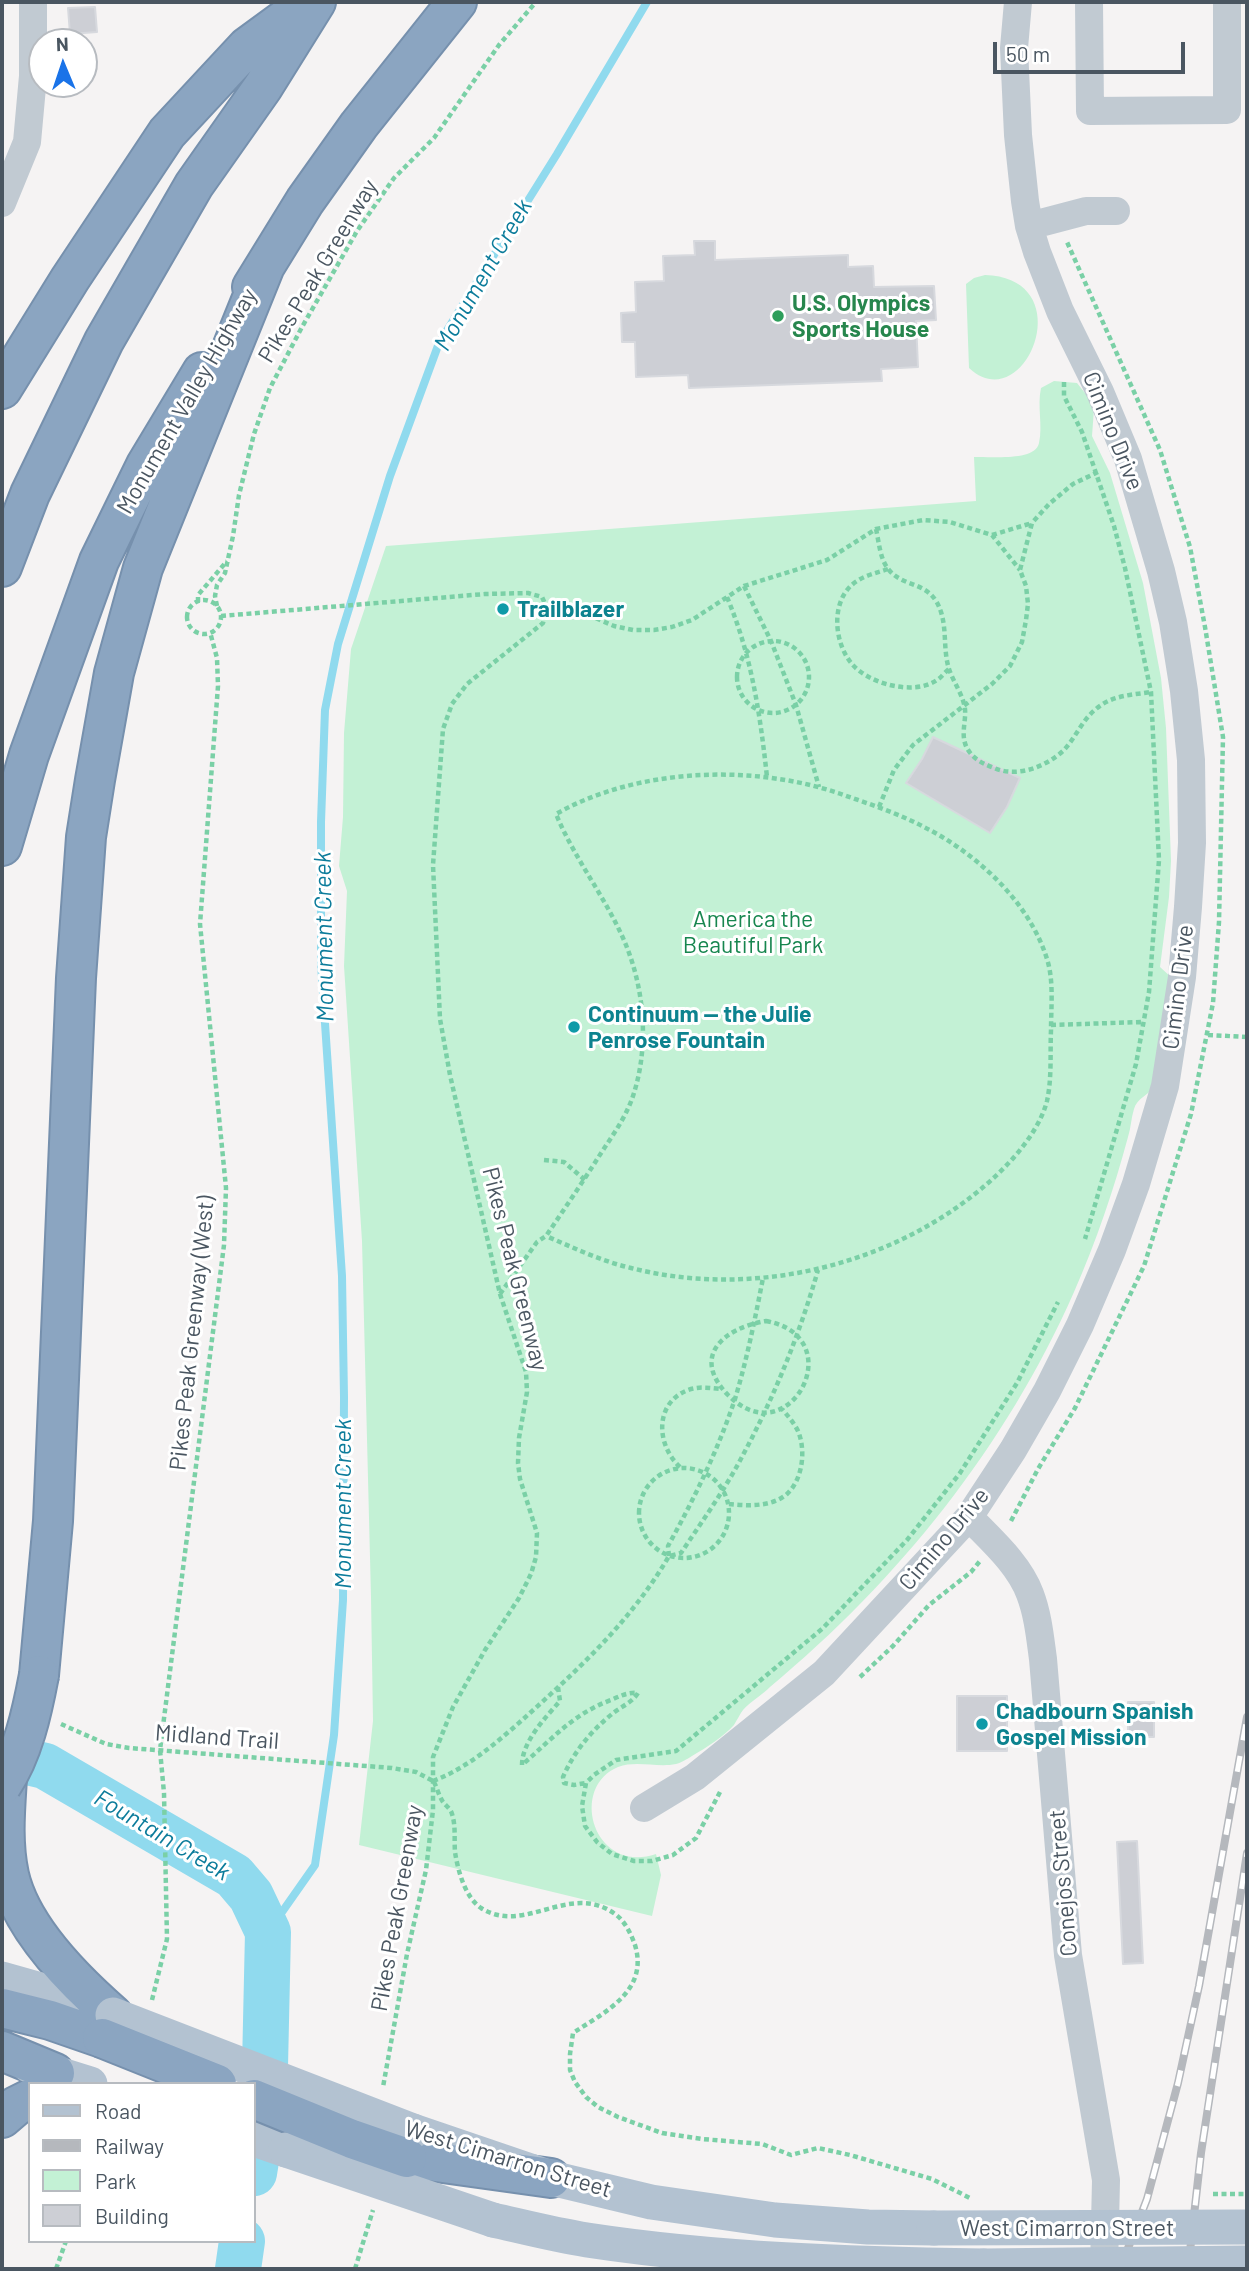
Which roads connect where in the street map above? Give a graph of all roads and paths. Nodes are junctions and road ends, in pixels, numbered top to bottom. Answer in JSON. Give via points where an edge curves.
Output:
{"nodes":[{"id":1,"x":33,"y":2,"type":"edge"},
{"id":2,"x":308,"y":2,"type":"edge"},
{"id":3,"x":316,"y":2,"type":"edge"},
{"id":4,"x":457,"y":2,"type":"edge"},
{"id":5,"x":536,"y":2,"type":"edge"},
{"id":6,"x":1018,"y":2,"type":"edge"},
{"id":7,"x":1089,"y":2,"type":"edge"},
{"id":8,"x":1227,"y":2,"type":"edge"},
{"id":9,"x":14,"y":142,"type":"edge"},
{"id":10,"x":2,"y":203,"type":"edge"},
{"id":11,"x":1116,"y":211,"type":"dead end"},
{"id":12,"x":1029,"y":226,"type":"junction"},
{"id":13,"x":265,"y":266,"type":"junction"},
{"id":14,"x":1064,"y":369,"type":"dead end"},
{"id":15,"x":2,"y":389,"type":"edge"},
{"id":16,"x":1105,"y":469,"type":"dead end"},
{"id":17,"x":1097,"y":472,"type":"junction"},
{"id":18,"x":1032,"y":523,"type":"junction"},
{"id":19,"x":876,"y":529,"type":"junction"},
{"id":20,"x":992,"y":535,"type":"junction"},
{"id":21,"x":228,"y":560,"type":"junction"},
{"id":22,"x":2,"y":567,"type":"edge"},
{"id":23,"x":888,"y":569,"type":"junction"},
{"id":24,"x":1020,"y":570,"type":"junction"},
{"id":25,"x":1194,"y":570,"type":"dead end"},
{"id":26,"x":744,"y":586,"type":"junction"},
{"id":27,"x":727,"y":597,"type":"junction"},
{"id":28,"x":198,"y":602,"type":"junction"},
{"id":29,"x":217,"y":606,"type":"junction"},
{"id":30,"x":547,"y":608,"type":"junction"},
{"id":31,"x":221,"y":616,"type":"junction"},
{"id":32,"x":210,"y":632,"type":"junction"},
{"id":33,"x":771,"y":641,"type":"junction"},
{"id":34,"x":747,"y":653,"type":"junction"},
{"id":35,"x":949,"y":668,"type":"junction"},
{"id":36,"x":1151,"y":692,"type":"junction"},
{"id":37,"x":796,"y":705,"type":"junction"},
{"id":38,"x":965,"y":705,"type":"junction"},
{"id":39,"x":760,"y":711,"type":"junction"},
{"id":40,"x":767,"y":777,"type":"junction"},
{"id":41,"x":819,"y":787,"type":"junction"},
{"id":42,"x":879,"y":807,"type":"junction"},
{"id":43,"x":2,"y":846,"type":"edge"},
{"id":44,"x":1142,"y":1022,"type":"junction"},
{"id":45,"x":1051,"y":1025,"type":"junction"},
{"id":46,"x":1208,"y":1035,"type":"junction"},
{"id":47,"x":1247,"y":1037,"type":"edge"},
{"id":48,"x":544,"y":1160,"type":"dead end"},
{"id":49,"x":585,"y":1180,"type":"junction"},
{"id":50,"x":546,"y":1236,"type":"junction"},
{"id":51,"x":1083,"y":1244,"type":"dead end"},
{"id":52,"x":818,"y":1270,"type":"junction"},
{"id":53,"x":763,"y":1278,"type":"junction"},
{"id":54,"x":500,"y":1294,"type":"junction"},
{"id":55,"x":1061,"y":1297,"type":"dead end"},
{"id":56,"x":754,"y":1323,"type":"junction"},
{"id":57,"x":797,"y":1336,"type":"junction"},
{"id":58,"x":722,"y":1389,"type":"junction"},
{"id":59,"x":734,"y":1401,"type":"junction"},
{"id":60,"x":782,"y":1409,"type":"junction"},
{"id":61,"x":764,"y":1412,"type":"junction"},
{"id":62,"x":680,"y":1468,"type":"junction"},
{"id":63,"x":706,"y":1472,"type":"junction"},
{"id":64,"x":723,"y":1489,"type":"junction"},
{"id":65,"x":729,"y":1504,"type":"junction"},
{"id":66,"x":969,"y":1517,"type":"junction"},
{"id":67,"x":994,"y":1543,"type":"junction"},
{"id":68,"x":669,"y":1556,"type":"junction"},
{"id":69,"x":854,"y":1683,"type":"dead end"},
{"id":70,"x":558,"y":1687,"type":"junction"},
{"id":71,"x":55,"y":1722,"type":"dead end"},
{"id":72,"x":160,"y":1750,"type":"junction"},
{"id":73,"x":433,"y":1781,"type":"junction"},
{"id":74,"x":4,"y":1782,"type":"edge"},
{"id":75,"x":586,"y":1783,"type":"junction"},
{"id":76,"x":725,"y":1783,"type":"dead end"},
{"id":77,"x":644,"y":1808,"type":"dead end"},
{"id":78,"x":167,"y":1912,"type":"dead end"},
{"id":79,"x":2,"y":1979,"type":"edge"},
{"id":80,"x":2,"y":2008,"type":"edge"},
{"id":81,"x":108,"y":2027,"type":"junction"},
{"id":82,"x":2,"y":2050,"type":"edge"},
{"id":83,"x":2,"y":2058,"type":"edge"},
{"id":84,"x":59,"y":2082,"type":"edge"},
{"id":85,"x":61,"y":2082,"type":"edge"},
{"id":86,"x":213,"y":2082,"type":"edge"},
{"id":87,"x":250,"y":2082,"type":"edge"},
{"id":88,"x":256,"y":2084,"type":"edge"},
{"id":89,"x":382,"y":2095,"type":"dead end"},
{"id":90,"x":256,"y":2100,"type":"edge"},
{"id":91,"x":28,"y":2101,"type":"edge"},
{"id":92,"x":2,"y":2118,"type":"edge"},
{"id":93,"x":256,"y":2140,"type":"edge"},
{"id":94,"x":410,"y":2144,"type":"junction"},
{"id":95,"x":551,"y":2178,"type":"joint"},
{"id":96,"x":376,"y":2198,"type":"dead end"},
{"id":97,"x":971,"y":2198,"type":"dead end"},
{"id":98,"x":1247,"y":2227,"type":"edge"},
{"id":99,"x":65,"y":2243,"type":"edge"},
{"id":100,"x":1247,"y":2263,"type":"edge"},
{"id":101,"x":56,"y":2269,"type":"edge"},
{"id":102,"x":355,"y":2269,"type":"edge"},
{"id":103,"x":1104,"y":2269,"type":"edge"}],
"edges":[{"from":1,"to":9,"type":"street","via":[[33,76]]},
{"from":2,"to":15,"type":"highway","via":[[247,47],[167,133]]},
{"from":3,"to":22,"type":"highway","via":[[194,186],[104,341],[30,494]]},
{"from":4,"to":13,"type":"highway","name":"Monument Valley Highway","via":[[359,125]]},
{"from":5,"to":21,"type":"path","name":"Pikes Peak Greenway","via":[[499,45],[434,138],[394,178],[357,231],[302,327],[270,388],[254,434]]},
{"from":6,"to":12,"type":"street","name":"Cimino Drive","via":[[1014,48],[1018,135]]},
{"from":7,"to":8,"type":"street","via":[[1090,111],[1103,111],[1227,110]]},
{"from":9,"to":10,"type":"street"},
{"from":11,"to":12,"type":"street","via":[[1086,211]]},
{"from":12,"to":66,"type":"street","name":"Cimino Drive","via":[[1060,311],[1128,459],[1161,571],[1184,691],[1191,760],[1191,856],[1182,977],[1165,1086],[1136,1184],[1080,1325],[1047,1391]]},
{"from":13,"to":43,"type":"highway","name":"Monument Valley Highway","via":[[146,465],[99,561],[29,755]]},
{"from":13,"to":74,"type":"highway","bridge":true,"via":[[143,568],[114,673],[94,780],[76,978],[53,1521],[34,1702]]},
{"from":14,"to":17,"type":"path","via":[[1065,396]]},
{"from":16,"to":17,"type":"path"},
{"from":17,"to":18,"type":"path","via":[[1073,484]]},
{"from":17,"to":36,"type":"path","via":[[1125,568]]},
{"from":18,"to":20,"type":"path"},
{"from":18,"to":24,"type":"path"},
{"from":19,"to":20,"type":"path","via":[[923,520],[950,522]]},
{"from":19,"to":23,"type":"path"},
{"from":19,"to":26,"type":"path","via":[[827,560]]},
{"from":20,"to":24,"type":"path"},
{"from":21,"to":28,"type":"path","via":[[198,595]]},
{"from":21,"to":29,"type":"path","name":"Pikes Peak Greenway","via":[[217,585]]},
{"from":23,"to":35,"type":"path","via":[[923,587],[940,608]]},
{"from":23,"to":35,"type":"path","via":[[855,582],[845,594],[837,626],[845,653],[861,673],[888,686],[919,687],[937,681]]},
{"from":24,"to":38,"type":"path","via":[[1028,604],[1022,642],[1010,666]]},
{"from":25,"to":46,"type":"path","via":[[1223,737],[1219,922]]},
{"from":26,"to":27,"type":"path"},
{"from":26,"to":33,"type":"path"},
{"from":27,"to":30,"type":"path","via":[[692,620],[654,630],[614,626],[564,607]]},
{"from":27,"to":34,"type":"path"},
{"from":28,"to":29,"type":"path"},
{"from":28,"to":32,"type":"path","via":[[189,610],[188,622],[196,632]]},
{"from":29,"to":31,"type":"path"},
{"from":30,"to":31,"type":"path","via":[[542,597],[528,593],[485,594]]},
{"from":30,"to":54,"type":"path","name":"Pikes Peak Greenway","via":[[543,623],[467,684],[452,704],[443,729],[436,821],[433,866],[440,1018]]},
{"from":31,"to":32,"type":"path"},
{"from":32,"to":72,"type":"path","name":"Pikes Peak Greenway (West)","via":[[218,686],[201,924],[226,1188],[224,1245]]},
{"from":33,"to":34,"type":"path"},
{"from":33,"to":37,"type":"path"},
{"from":33,"to":37,"type":"path","via":[[798,649],[807,661],[807,689]]},
{"from":34,"to":39,"type":"path"},
{"from":34,"to":39,"type":"path","via":[[739,663],[737,687]]},
{"from":35,"to":38,"type":"path"},
{"from":36,"to":38,"type":"path","via":[[1108,701],[1063,750],[1042,765],[1005,773],[976,761],[967,747]]},
{"from":36,"to":44,"type":"path","via":[[1159,860],[1149,992]]},
{"from":37,"to":39,"type":"path","via":[[784,711]]},
{"from":37,"to":41,"type":"path"},
{"from":38,"to":42,"type":"path","via":[[913,745],[894,770]]},
{"from":39,"to":40,"type":"path"},
{"from":40,"to":41,"type":"path"},
{"from":40,"to":49,"type":"path","via":[[668,777],[623,787],[556,814],[626,945],[643,1019],[633,1096]]},
{"from":41,"to":42,"type":"path"},
{"from":42,"to":45,"type":"path","via":[[924,827],[973,858],[1023,911],[1047,961]]},
{"from":44,"to":45,"type":"path"},
{"from":44,"to":51,"type":"path","via":[[1136,1064]]},
{"from":45,"to":52,"type":"path","via":[[1047,1101],[1033,1131],[989,1184],[903,1240]]},
{"from":46,"to":47,"type":"path"},
{"from":46,"to":67,"type":"path","via":[[1191,1114],[1144,1266],[1075,1408],[1016,1515]]},
{"from":48,"to":49,"type":"path","via":[[565,1162]]},
{"from":49,"to":50,"type":"path"},
{"from":50,"to":53,"type":"path","via":[[632,1268],[675,1276]]},
{"from":50,"to":54,"type":"path"},
{"from":52,"to":53,"type":"path"},
{"from":52,"to":57,"type":"path"},
{"from":53,"to":56,"type":"path"},
{"from":54,"to":73,"type":"path","name":"Pikes Peak Greenway","via":[[526,1372],[517,1463],[537,1533],[536,1558],[519,1598],[453,1707],[433,1757]]},
{"from":55,"to":75,"type":"path","via":[[1017,1383],[960,1473],[865,1586],[779,1667],[676,1751],[616,1760]]},
{"from":56,"to":57,"type":"path","via":[[778,1323]]},
{"from":56,"to":58,"type":"path","via":[[727,1335],[714,1349],[711,1365]]},
{"from":56,"to":59,"type":"path"},
{"from":57,"to":60,"type":"path","via":[[810,1364],[807,1381],[800,1395]]},
{"from":57,"to":61,"type":"path"},
{"from":58,"to":59,"type":"path"},
{"from":58,"to":62,"type":"path","via":[[690,1389],[671,1402],[664,1414],[663,1442]]},
{"from":59,"to":61,"type":"path"},
{"from":59,"to":63,"type":"path"},
{"from":60,"to":61,"type":"path"},
{"from":60,"to":65,"type":"path","via":[[802,1446],[797,1480],[787,1494],[771,1502]]},
{"from":61,"to":64,"type":"path"},
{"from":62,"to":63,"type":"path"},
{"from":62,"to":68,"type":"path","via":[[656,1477],[641,1498],[639,1511],[645,1535]]},
{"from":63,"to":64,"type":"path"},
{"from":63,"to":68,"type":"path","via":[[668,1546]]},
{"from":64,"to":65,"type":"path"},
{"from":64,"to":68,"type":"path","via":[[681,1553]]},
{"from":65,"to":68,"type":"path","via":[[729,1524],[713,1548],[685,1559]]},
{"from":66,"to":67,"type":"street","name":"Conejos Street"},
{"from":66,"to":77,"type":"street","name":"Cimino Drive","via":[[824,1673],[695,1777]]},
{"from":67,"to":69,"type":"path","via":[[971,1572],[929,1605]]},
{"from":67,"to":103,"type":"street","name":"Conejos Street","via":[[1017,1569],[1038,1622],[1068,1955],[1106,2180]]},
{"from":68,"to":70,"type":"path","via":[[627,1617]]},
{"from":70,"to":73,"type":"path","via":[[497,1742]]},
{"from":70,"to":75,"type":"path","via":[[560,1701],[531,1740],[522,1765],[594,1706],[638,1693],[573,1755],[564,1783]]},
{"from":71,"to":72,"type":"path","name":"Midland Trail","via":[[106,1744]]},
{"from":72,"to":73,"type":"path","name":"Midland Trail","via":[[392,1768]]},
{"from":72,"to":78,"type":"path","name":"Pikes Peak Greenway (West)"},
{"from":73,"to":89,"type":"path","name":"Pikes Peak Greenway","via":[[426,1870]]},
{"from":73,"to":97,"type":"path","via":[[452,1811],[455,1852],[469,1898],[483,1909],[523,1916],[571,1903],[591,1903],[616,1915],[631,1932],[638,1955],[635,1979],[618,2004],[573,2033],[570,2070],[586,2097],[598,2107],[662,2133],[762,2144],[790,2155],[818,2148],[850,2155],[932,2179]]},
{"from":74,"to":81,"type":"highway","via":[[5,1850],[18,1899]]},
{"from":75,"to":76,"type":"path","via":[[585,1826],[597,1842],[612,1854],[652,1861],[673,1855],[696,1838]]},
{"from":79,"to":81,"type":"main road","name":"West Cimarron Street","via":[[41,1990]]},
{"from":80,"to":81,"type":"highway"},
{"from":81,"to":86,"type":"highway","bridge":true},
{"from":81,"to":87,"type":"main road","name":"West Cimarron Street","bridge":true},
{"from":82,"to":85,"type":"highway"},
{"from":83,"to":84,"type":"main road"},
{"from":88,"to":94,"type":"main road","name":"West Cimarron Street","bridge":true},
{"from":90,"to":94,"type":"highway","bridge":true,"via":[[352,2139]]},
{"from":91,"to":92,"type":"highway"},
{"from":93,"to":100,"type":"main road","name":"West Cimarron Street","bridge":true,"via":[[493,2220],[584,2239],[679,2251],[785,2260],[984,2266]]},
{"from":94,"to":95,"type":"highway"},
{"from":95,"to":98,"type":"main road","name":"West Cimarron Street","bridge":true,"via":[[651,2202],[775,2220],[868,2227]]},
{"from":96,"to":102,"type":"path"},
{"from":99,"to":101,"type":"path"}]}
